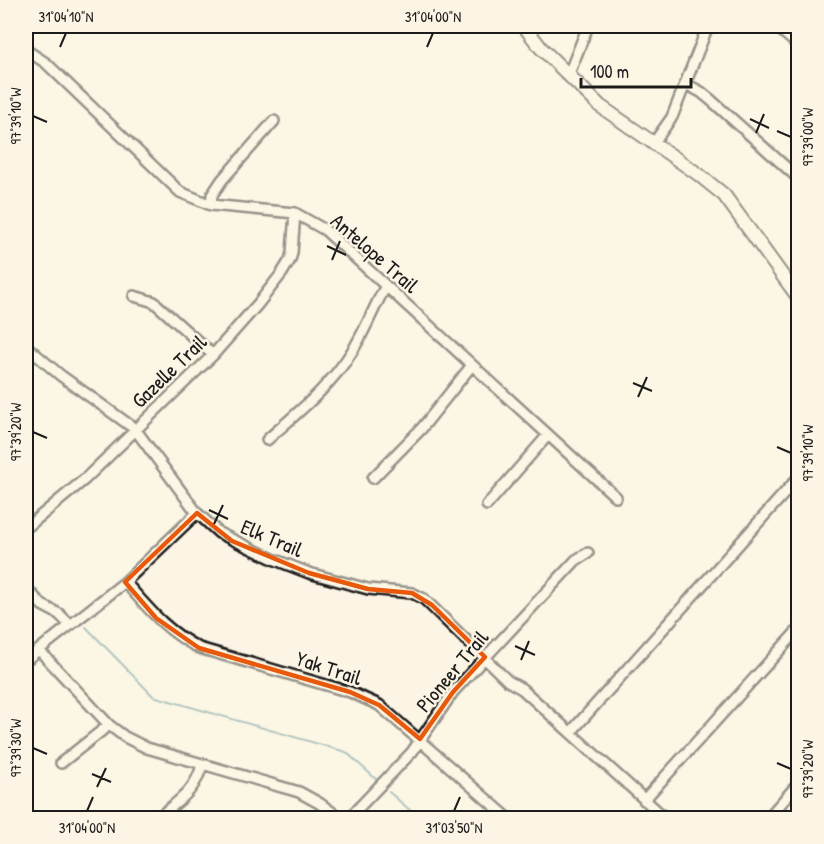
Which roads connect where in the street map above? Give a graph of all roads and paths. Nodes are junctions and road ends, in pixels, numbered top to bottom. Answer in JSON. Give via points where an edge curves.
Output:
{"nodes":[{"id":1,"x":524,"y":26,"type":"edge"},
{"id":2,"x":588,"y":26,"type":"edge"},
{"id":3,"x":708,"y":26,"type":"edge"},
{"id":4,"x":776,"y":26,"type":"edge"},
{"id":5,"x":798,"y":45,"type":"edge"},
{"id":6,"x":26,"y":50,"type":"edge"},
{"id":7,"x":568,"y":76,"type":"junction"},
{"id":8,"x":686,"y":84,"type":"junction"},
{"id":9,"x":274,"y":121,"type":"dead end"},
{"id":10,"x":653,"y":144,"type":"junction"},
{"id":11,"x":798,"y":178,"type":"edge"},
{"id":12,"x":211,"y":205,"type":"junction"},
{"id":13,"x":295,"y":213,"type":"junction"},
{"id":14,"x":386,"y":286,"type":"junction"},
{"id":15,"x":134,"y":296,"type":"dead end"},
{"id":16,"x":798,"y":296,"type":"edge"},
{"id":17,"x":26,"y":346,"type":"edge"},
{"id":18,"x":213,"y":355,"type":"junction"},
{"id":19,"x":472,"y":365,"type":"junction"},
{"id":20,"x":135,"y":429,"type":"junction"},
{"id":21,"x":548,"y":435,"type":"junction"},
{"id":22,"x":267,"y":441,"type":"dead end"},
{"id":23,"x":374,"y":478,"type":"dead end"},
{"id":24,"x":798,"y":478,"type":"edge"},
{"id":25,"x":616,"y":497,"type":"dead end"},
{"id":26,"x":487,"y":505,"type":"dead end"},
{"id":27,"x":197,"y":513,"type":"junction"},
{"id":28,"x":26,"y":528,"type":"edge"},
{"id":29,"x":588,"y":553,"type":"dead end"},
{"id":30,"x":125,"y":582,"type":"junction"},
{"id":31,"x":26,"y":588,"type":"edge"},
{"id":32,"x":70,"y":625,"type":"junction"},
{"id":33,"x":798,"y":630,"type":"edge"},
{"id":34,"x":39,"y":650,"type":"junction"},
{"id":35,"x":485,"y":657,"type":"junction"},
{"id":36,"x":26,"y":660,"type":"edge"},
{"id":37,"x":109,"y":725,"type":"junction"},
{"id":38,"x":571,"y":732,"type":"junction"},
{"id":39,"x":420,"y":739,"type":"junction"},
{"id":40,"x":61,"y":763,"type":"dead end"},
{"id":41,"x":202,"y":765,"type":"junction"},
{"id":42,"x":798,"y":784,"type":"edge"},
{"id":43,"x":644,"y":800,"type":"junction"},
{"id":44,"x":158,"y":819,"type":"edge"},
{"id":45,"x":340,"y":819,"type":"edge"},
{"id":46,"x":349,"y":819,"type":"edge"},
{"id":47,"x":508,"y":819,"type":"edge"},
{"id":48,"x":665,"y":819,"type":"edge"},
{"id":49,"x":768,"y":819,"type":"edge"}],
"edges":[{"from":1,"to":7,"type":"street"},
{"from":2,"to":7,"type":"street"},
{"from":3,"to":8,"type":"street"},
{"from":4,"to":5,"type":"street"},
{"from":6,"to":12,"type":"street","name":"Antelope Trail","via":[[46,63],[180,192]]},
{"from":7,"to":10,"type":"street","via":[[600,106]]},
{"from":8,"to":10,"type":"street","via":[[672,117]]},
{"from":8,"to":11,"type":"street","via":[[712,101]]},
{"from":9,"to":12,"type":"street","via":[[222,180],[212,195]]},
{"from":10,"to":16,"type":"street","via":[[724,195]]},
{"from":12,"to":13,"type":"street","name":"Antelope Trail"},
{"from":13,"to":14,"type":"street","name":"Antelope Trail","via":[[325,230]]},
{"from":13,"to":18,"type":"street","name":"Gazelle Trail","via":[[292,253],[282,273]]},
{"from":14,"to":19,"type":"street","name":"Antelope Trail"},
{"from":14,"to":22,"type":"street","via":[[337,373]]},
{"from":15,"to":18,"type":"street","via":[[154,302]]},
{"from":17,"to":20,"type":"street","name":"Elk Trail"},
{"from":18,"to":20,"type":"street","name":"Gazelle Trail"},
{"from":19,"to":21,"type":"street","name":"Antelope Trail"},
{"from":19,"to":23,"type":"street","via":[[422,428]]},
{"from":20,"to":27,"type":"street","name":"Elk Trail"},
{"from":20,"to":28,"type":"street","name":"Gazelle Trail","via":[[71,492]]},
{"from":21,"to":25,"type":"street","name":"Antelope Trail"},
{"from":21,"to":26,"type":"street"},
{"from":24,"to":38,"type":"street"},
{"from":27,"to":30,"type":"street"},
{"from":27,"to":35,"type":"street","name":"Elk Trail","via":[[232,541],[309,573],[368,589],[412,593],[424,599]]},
{"from":29,"to":35,"type":"street","name":"Pioneer Trail","via":[[576,560]]},
{"from":30,"to":32,"type":"street"},
{"from":30,"to":39,"type":"street","name":"Yak Trail","via":[[156,618],[182,639],[215,653],[350,692],[380,705]]},
{"from":31,"to":32,"type":"street"},
{"from":32,"to":34,"type":"street"},
{"from":33,"to":43,"type":"street"},
{"from":34,"to":36,"type":"street"},
{"from":34,"to":37,"type":"street"},
{"from":35,"to":38,"type":"street","name":"Elk Trail"},
{"from":35,"to":39,"type":"street","name":"Pioneer Trail","via":[[453,692]]},
{"from":37,"to":40,"type":"street"},
{"from":37,"to":41,"type":"street","via":[[147,748]]},
{"from":38,"to":43,"type":"street","name":"Elk Trail"},
{"from":39,"to":46,"type":"street","name":"Pioneer Trail"},
{"from":39,"to":47,"type":"street","name":"Yak Trail"},
{"from":41,"to":44,"type":"street","via":[[190,792]]},
{"from":41,"to":45,"type":"street","via":[[299,792]]},
{"from":42,"to":49,"type":"street"},
{"from":43,"to":48,"type":"street","name":"Elk Trail"}]}
